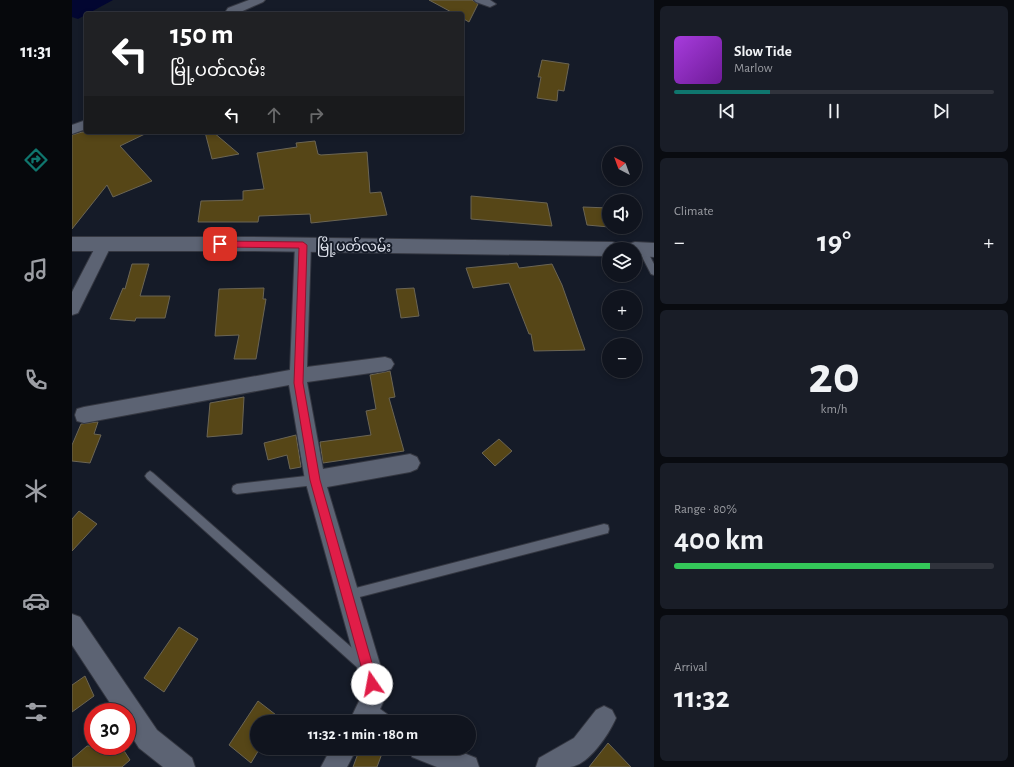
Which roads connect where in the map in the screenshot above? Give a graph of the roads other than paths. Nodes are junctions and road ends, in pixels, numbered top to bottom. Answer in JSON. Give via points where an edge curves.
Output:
{"nodes":[{"id":1,"x":259,"y":0,"type":"edge"},
{"id":2,"x":228,"y":9,"type":"edge"},
{"id":3,"x":84,"y":125,"type":"edge"},
{"id":4,"x":72,"y":130,"type":"edge"},
{"id":5,"x":72,"y":244,"type":"edge"},
{"id":6,"x":104,"y":244,"type":"junction"},
{"id":7,"x":303,"y":245,"type":"junction"},
{"id":8,"x":602,"y":249,"type":"edge"},
{"id":9,"x":644,"y":249,"type":"edge"},
{"id":10,"x":654,"y":272,"type":"edge"},
{"id":11,"x":72,"y":308,"type":"edge"},
{"id":12,"x":385,"y":364,"type":"dead end"},
{"id":13,"x":299,"y":376,"type":"junction"},
{"id":14,"x":84,"y":415,"type":"dead end"},
{"id":15,"x":410,"y":463,"type":"dead end"},
{"id":16,"x":150,"y":476,"type":"dead end"},
{"id":17,"x":315,"y":480,"type":"junction"},
{"id":18,"x":237,"y":490,"type":"dead end"},
{"id":19,"x":604,"y":529,"type":"dead end"},
{"id":20,"x":348,"y":595,"type":"junction"},
{"id":21,"x":72,"y":625,"type":"edge"},
{"id":22,"x":370,"y":671,"type":"junction"},
{"id":23,"x":370,"y":715,"type":"edge"},
{"id":24,"x":604,"y":718,"type":"dead end"},
{"id":25,"x":341,"y":755,"type":"edge"},
{"id":26,"x":438,"y":755,"type":"edge"},
{"id":27,"x":183,"y":767,"type":"edge"},
{"id":28,"x":333,"y":767,"type":"edge"},
{"id":29,"x":467,"y":767,"type":"edge"},
{"id":30,"x":548,"y":767,"type":"edge"}],
"edges":[{"from":1,"to":2,"type":"street"},
{"from":3,"to":4,"type":"street"},
{"from":5,"to":6,"type":"main road","name":"မြို့ပတ်လမ်း"},
{"from":6,"to":7,"type":"main road","name":"မြို့ပတ်လမ်း"},
{"from":6,"to":11,"type":"street"},
{"from":7,"to":8,"type":"main road","name":"မြို့ပတ်လမ်း"},
{"from":7,"to":13,"type":"street"},
{"from":9,"to":10,"type":"lane"},
{"from":12,"to":13,"type":"street"},
{"from":13,"to":14,"type":"street"},
{"from":13,"to":17,"type":"street","via":[[298,383]]},
{"from":15,"to":17,"type":"street"},
{"from":16,"to":22,"type":"lane"},
{"from":17,"to":18,"type":"lane"},
{"from":17,"to":20,"type":"street"},
{"from":19,"to":20,"type":"lane"},
{"from":20,"to":22,"type":"street"},
{"from":21,"to":27,"type":"street","via":[[148,739]]},
{"from":22,"to":23,"type":"street","via":[[374,696]]},
{"from":24,"to":30,"type":"street","via":[[583,747]]},
{"from":25,"to":28,"type":"street"},
{"from":26,"to":29,"type":"street"}]}
